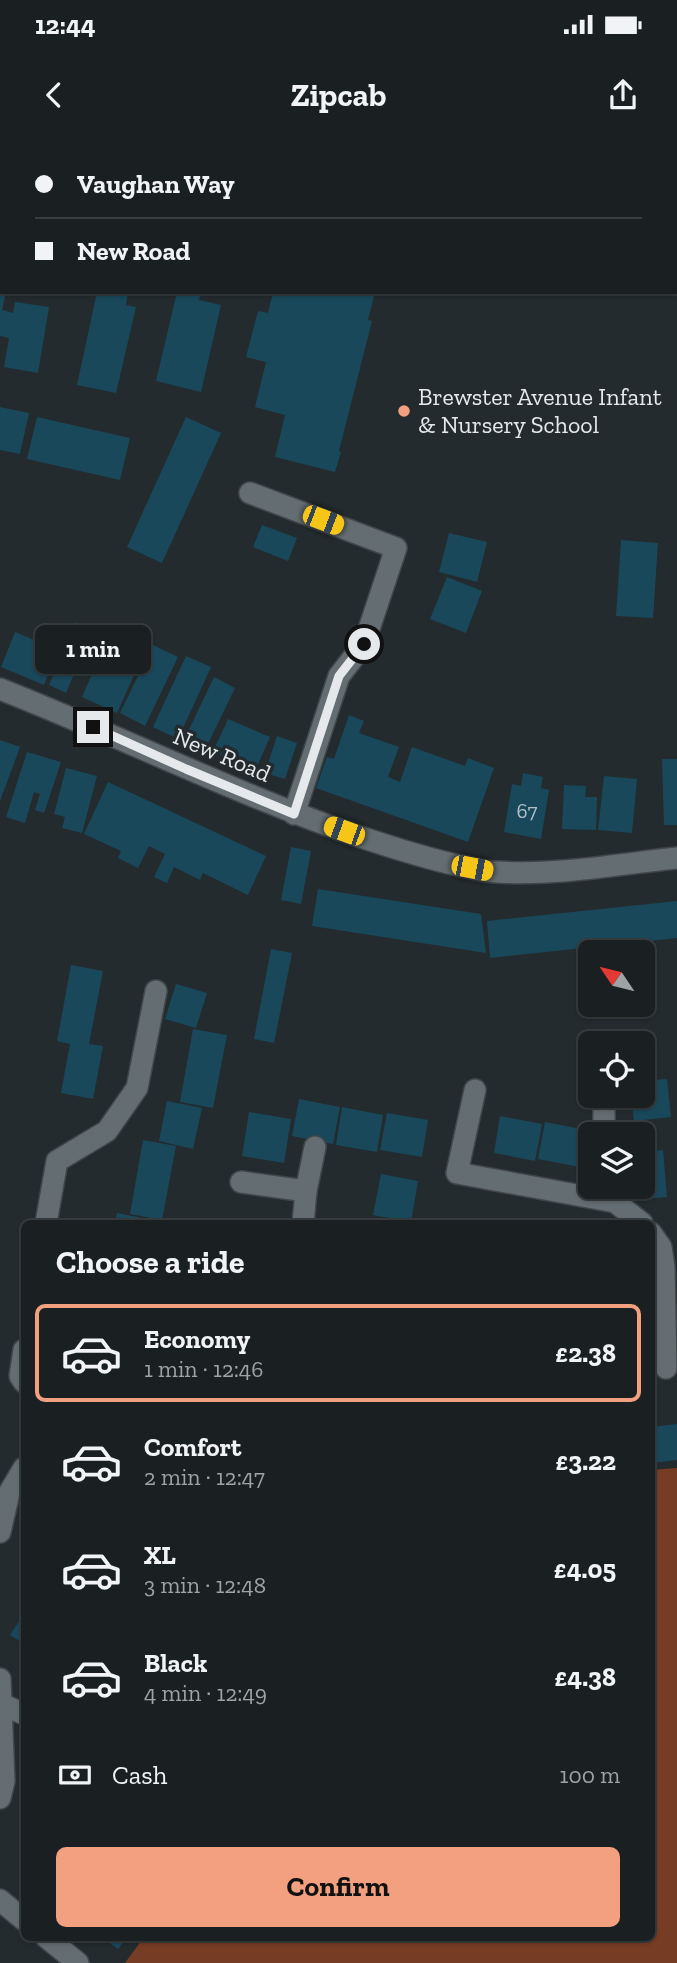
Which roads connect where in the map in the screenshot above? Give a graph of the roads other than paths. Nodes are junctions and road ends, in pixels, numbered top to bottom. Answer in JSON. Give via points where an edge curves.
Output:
{"nodes":[{"id":1,"x":250,"y":492,"type":"dead end"},
{"id":2,"x":0,"y":689,"type":"edge"},
{"id":3,"x":294,"y":814,"type":"junction"},
{"id":4,"x":677,"y":858,"type":"edge"},
{"id":5,"x":156,"y":991,"type":"dead end"},
{"id":6,"x":475,"y":1090,"type":"dead end"},
{"id":7,"x":315,"y":1147,"type":"dead end"},
{"id":8,"x":242,"y":1182,"type":"dead end"},
{"id":9,"x":578,"y":1190,"type":"edge"},
{"id":10,"x":306,"y":1191,"type":"junction"},
{"id":11,"x":608,"y":1199,"type":"edge"},
{"id":12,"x":47,"y":1220,"type":"edge"},
{"id":13,"x":303,"y":1220,"type":"edge"},
{"id":14,"x":638,"y":1220,"type":"edge"},
{"id":15,"x":655,"y":1239,"type":"edge"},
{"id":16,"x":665,"y":1368,"type":"edge"},
{"id":17,"x":21,"y":1473,"type":"edge"},
{"id":18,"x":0,"y":1532,"type":"edge"},
{"id":19,"x":0,"y":1679,"type":"edge"},
{"id":20,"x":1,"y":1704,"type":"edge"},
{"id":21,"x":21,"y":1713,"type":"edge"},
{"id":22,"x":0,"y":1798,"type":"edge"},
{"id":23,"x":0,"y":1900,"type":"edge"},
{"id":24,"x":21,"y":1918,"type":"edge"},
{"id":25,"x":51,"y":1941,"type":"edge"},
{"id":26,"x":78,"y":1963,"type":"edge"}],
"edges":[{"from":1,"to":3,"type":"street","via":[[399,541],[364,644],[339,676]]},
{"from":2,"to":3,"type":"street","name":"New Road"},
{"from":3,"to":4,"type":"street","name":"New Road","via":[[393,848],[495,872],[546,873]]},
{"from":5,"to":12,"type":"street","via":[[137,1088],[107,1131],[57,1161]]},
{"from":6,"to":9,"type":"street","via":[[457,1173]]},
{"from":7,"to":10,"type":"street"},
{"from":8,"to":10,"type":"street"},
{"from":10,"to":13,"type":"street"},
{"from":11,"to":14,"type":"street"},
{"from":15,"to":16,"type":"street","via":[[664,1267]]},
{"from":17,"to":18,"type":"street","via":[[9,1493]]},
{"from":19,"to":20,"type":"street"},
{"from":20,"to":21,"type":"street"},
{"from":20,"to":22,"type":"street","via":[[4,1781]]},
{"from":23,"to":24,"type":"street"},
{"from":25,"to":26,"type":"street"}]}
